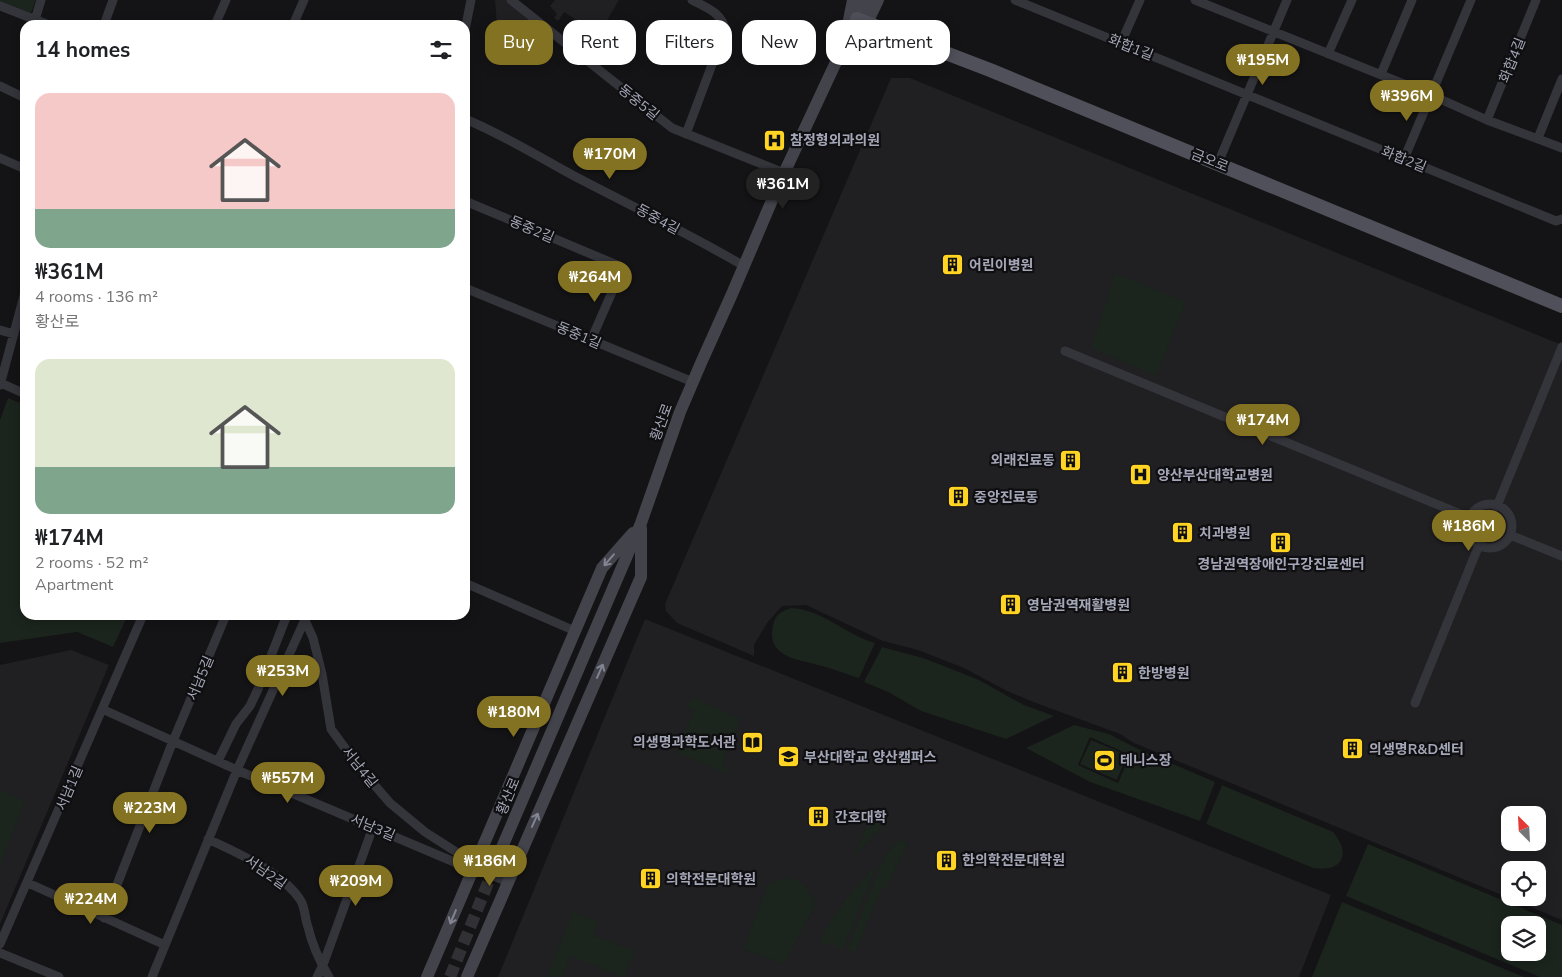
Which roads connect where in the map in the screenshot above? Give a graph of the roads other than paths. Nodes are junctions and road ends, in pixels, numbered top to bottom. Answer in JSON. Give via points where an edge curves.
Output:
{"nodes":[{"id":1,"x":41,"y":0,"type":"edge"},
{"id":2,"x":113,"y":0,"type":"edge"},
{"id":3,"x":226,"y":0,"type":"edge"},
{"id":4,"x":304,"y":0,"type":"edge"},
{"id":5,"x":471,"y":0,"type":"edge"},
{"id":6,"x":511,"y":0,"type":"edge"},
{"id":7,"x":692,"y":0,"type":"edge"},
{"id":8,"x":853,"y":0,"type":"edge"},
{"id":9,"x":865,"y":0,"type":"edge"},
{"id":10,"x":878,"y":0,"type":"edge"},
{"id":11,"x":1015,"y":0,"type":"edge"},
{"id":12,"x":1140,"y":0,"type":"edge"},
{"id":13,"x":1195,"y":0,"type":"edge"},
{"id":14,"x":1287,"y":0,"type":"edge"},
{"id":15,"x":1352,"y":0,"type":"edge"},
{"id":16,"x":1412,"y":0,"type":"edge"},
{"id":17,"x":1471,"y":0,"type":"edge"},
{"id":18,"x":1536,"y":0,"type":"edge"},
{"id":19,"x":1215,"y":4,"type":"edge"},
{"id":20,"x":0,"y":6,"type":"edge"},
{"id":21,"x":35,"y":20,"type":"joint"},
{"id":22,"x":106,"y":20,"type":"edge"},
{"id":23,"x":217,"y":20,"type":"edge"},
{"id":24,"x":295,"y":20,"type":"edge"},
{"id":25,"x":467,"y":20,"type":"edge"},
{"id":26,"x":849,"y":20,"type":"edge"},
{"id":27,"x":862,"y":20,"type":"edge"},
{"id":28,"x":863,"y":20,"type":"edge"},
{"id":29,"x":1273,"y":32,"type":"junction"},
{"id":30,"x":1121,"y":43,"type":"junction"},
{"id":31,"x":1328,"y":54,"type":"junction"},
{"id":32,"x":950,"y":55,"type":"edge"},
{"id":33,"x":835,"y":65,"type":"edge"},
{"id":34,"x":1381,"y":74,"type":"junction"},
{"id":35,"x":1562,"y":79,"type":"edge"},
{"id":36,"x":0,"y":86,"type":"edge"},
{"id":37,"x":1247,"y":95,"type":"junction"},
{"id":38,"x":1431,"y":95,"type":"junction"},
{"id":39,"x":20,"y":96,"type":"edge"},
{"id":40,"x":1487,"y":120,"type":"junction"},
{"id":41,"x":470,"y":121,"type":"edge"},
{"id":42,"x":686,"y":134,"type":"junction"},
{"id":43,"x":1538,"y":138,"type":"junction"},
{"id":44,"x":1562,"y":148,"type":"edge"},
{"id":45,"x":0,"y":158,"type":"edge"},
{"id":46,"x":1404,"y":159,"type":"junction"},
{"id":47,"x":1218,"y":164,"type":"junction"},
{"id":48,"x":20,"y":167,"type":"edge"},
{"id":49,"x":784,"y":173,"type":"junction"},
{"id":50,"x":470,"y":203,"type":"edge"},
{"id":51,"x":1562,"y":219,"type":"edge"},
{"id":52,"x":744,"y":266,"type":"junction"},
{"id":53,"x":470,"y":290,"type":"edge"},
{"id":54,"x":1562,"y":306,"type":"edge"},
{"id":55,"x":20,"y":311,"type":"edge"},
{"id":56,"x":0,"y":330,"type":"edge"},
{"id":57,"x":14,"y":334,"type":"junction"},
{"id":58,"x":591,"y":340,"type":"junction"},
{"id":59,"x":1562,"y":348,"type":"edge"},
{"id":60,"x":1065,"y":352,"type":"dead end"},
{"id":61,"x":693,"y":382,"type":"junction"},
{"id":62,"x":0,"y":384,"type":"edge"},
{"id":63,"x":20,"y":392,"type":"edge"},
{"id":64,"x":1498,"y":506,"type":"junction"},
{"id":65,"x":1470,"y":518,"type":"junction"},
{"id":66,"x":641,"y":523,"type":"junction"},
{"id":67,"x":1510,"y":535,"type":"junction"},
{"id":68,"x":1480,"y":545,"type":"junction"},
{"id":69,"x":1562,"y":556,"type":"edge"},
{"id":70,"x":470,"y":585,"type":"edge"},
{"id":71,"x":141,"y":620,"type":"edge"},
{"id":72,"x":224,"y":620,"type":"edge"},
{"id":73,"x":285,"y":620,"type":"edge"},
{"id":74,"x":304,"y":620,"type":"edge"},
{"id":75,"x":306,"y":620,"type":"edge"},
{"id":76,"x":575,"y":631,"type":"junction"},
{"id":77,"x":1415,"y":703,"type":"dead end"},
{"id":78,"x":102,"y":709,"type":"junction"},
{"id":79,"x":173,"y":741,"type":"junction"},
{"id":80,"x":218,"y":761,"type":"junction"},
{"id":81,"x":237,"y":770,"type":"junction"},
{"id":82,"x":373,"y":827,"type":"junction"},
{"id":83,"x":208,"y":839,"type":"junction"},
{"id":84,"x":481,"y":851,"type":"junction"},
{"id":85,"x":519,"y":858,"type":"junction"},
{"id":86,"x":497,"y":859,"type":"tunnel mouth"},
{"id":87,"x":476,"y":868,"type":"junction"},
{"id":88,"x":508,"y":882,"type":"junction"},
{"id":89,"x":28,"y":883,"type":"junction"},
{"id":90,"x":104,"y":918,"type":"junction"},
{"id":91,"x":0,"y":944,"type":"edge"},
{"id":92,"x":164,"y":945,"type":"junction"},
{"id":93,"x":0,"y":953,"type":"edge"},
{"id":94,"x":323,"y":965,"type":"junction"},
{"id":95,"x":59,"y":977,"type":"edge"},
{"id":96,"x":152,"y":977,"type":"edge"},
{"id":97,"x":316,"y":977,"type":"edge"},
{"id":98,"x":329,"y":977,"type":"edge"},
{"id":99,"x":428,"y":977,"type":"edge"},
{"id":100,"x":467,"y":977,"type":"edge"}],
"edges":[{"from":1,"to":21,"type":"street"},
{"from":2,"to":22,"type":"street"},
{"from":3,"to":23,"type":"street"},
{"from":4,"to":24,"type":"street"},
{"from":5,"to":25,"type":"street"},
{"from":6,"to":42,"type":"street","name":"동중5길","via":[[672,128]]},
{"from":7,"to":42,"type":"street","via":[[720,17],[725,30]]},
{"from":8,"to":26,"type":"main road"},
{"from":9,"to":27,"type":"main road","name":"황산로"},
{"from":10,"to":28,"type":"main road"},
{"from":11,"to":30,"type":"street","name":"화합1길"},
{"from":12,"to":30,"type":"street"},
{"from":13,"to":19,"type":"street"},
{"from":14,"to":29,"type":"street"},
{"from":15,"to":31,"type":"street"},
{"from":16,"to":34,"type":"street"},
{"from":17,"to":38,"type":"street"},
{"from":18,"to":40,"type":"street","name":"화합4길"},
{"from":19,"to":29,"type":"street"},
{"from":20,"to":21,"type":"street"},
{"from":29,"to":31,"type":"street"},
{"from":29,"to":37,"type":"street"},
{"from":30,"to":37,"type":"street","name":"화합1길"},
{"from":31,"to":34,"type":"street"},
{"from":32,"to":47,"type":"main road","name":"금오로"},
{"from":33,"to":49,"type":"main road","name":"황산로"},
{"from":34,"to":38,"type":"street"},
{"from":35,"to":43,"type":"street"},
{"from":36,"to":39,"type":"street"},
{"from":37,"to":46,"type":"street","name":"화합2길"},
{"from":37,"to":47,"type":"street"},
{"from":38,"to":40,"type":"street"},
{"from":38,"to":46,"type":"street"},
{"from":40,"to":43,"type":"street"},
{"from":41,"to":52,"type":"street","name":"동중4길","via":[[495,131]]},
{"from":42,"to":49,"type":"street","name":"동중5길"},
{"from":43,"to":44,"type":"street"},
{"from":45,"to":48,"type":"street"},
{"from":46,"to":51,"type":"street","name":"화합2길","via":[[1556,221]]},
{"from":47,"to":54,"type":"main road","name":"금오로"},
{"from":49,"to":52,"type":"main road","name":"황산로"},
{"from":50,"to":58,"type":"street","name":"동중2길","via":[[617,265],[620,274]]},
{"from":52,"to":61,"type":"main road","name":"황산로"},
{"from":53,"to":58,"type":"street","name":"동중1길"},
{"from":55,"to":57,"type":"street"},
{"from":56,"to":57,"type":"street"},
{"from":57,"to":62,"type":"street"},
{"from":58,"to":61,"type":"street","name":"동중1길"},
{"from":59,"to":64,"type":"street"},
{"from":60,"to":65,"type":"street"},
{"from":61,"to":66,"type":"main road","name":"황산로"},
{"from":62,"to":63,"type":"street"},
{"from":64,"to":65,"type":"street","via":[[1484,505]]},
{"from":64,"to":67,"type":"street","via":[[1509,515]]},
{"from":65,"to":68,"type":"street","via":[[1468,531],[1474,542]]},
{"from":66,"to":76,"type":"main road","one_way":true,"via":[[602,568]]},
{"from":85,"to":66,"type":"main road","one_way":true,"via":[[641,577]]},
{"from":66,"to":86,"type":"main road","name":"황산로"},
{"from":67,"to":68,"type":"street","via":[[1493,548]]},
{"from":67,"to":69,"type":"street"},
{"from":68,"to":77,"type":"street"},
{"from":70,"to":76,"type":"street"},
{"from":71,"to":78,"type":"street","name":"서남1길"},
{"from":72,"to":79,"type":"street","name":"서남5길"},
{"from":73,"to":80,"type":"street","via":[[250,706],[236,724]]},
{"from":74,"to":81,"type":"street"},
{"from":75,"to":87,"type":"street","name":"서남4길","via":[[322,674],[331,729],[390,803]]},
{"from":76,"to":84,"type":"main road"},
{"from":78,"to":79,"type":"street","name":"서남3길"},
{"from":78,"to":89,"type":"street","name":"서남1길"},
{"from":79,"to":80,"type":"street","name":"서남3길"},
{"from":79,"to":90,"type":"street"},
{"from":80,"to":81,"type":"street","name":"서남3길"},
{"from":81,"to":82,"type":"street","name":"서남3길"},
{"from":81,"to":83,"type":"street"},
{"from":82,"to":87,"type":"street","name":"서남3길"},
{"from":82,"to":94,"type":"street"},
{"from":83,"to":92,"type":"street"},
{"from":83,"to":94,"type":"street","name":"서남2길","via":[[267,870],[302,902],[308,930]]},
{"from":84,"to":85,"type":"main road","via":[[486,866],[498,872]]},
{"from":84,"to":87,"type":"main road"},
{"from":85,"to":88,"type":"main road"},
{"from":87,"to":88,"type":"street"},
{"from":87,"to":99,"type":"main road","one_way":true},
{"from":88,"to":100,"type":"main road"},
{"from":89,"to":90,"type":"street"},
{"from":89,"to":91,"type":"street","name":"서남1길"},
{"from":90,"to":92,"type":"street"},
{"from":92,"to":96,"type":"street"},
{"from":93,"to":95,"type":"street"},
{"from":94,"to":97,"type":"street"},
{"from":94,"to":98,"type":"street","name":"서남2길"}]}
